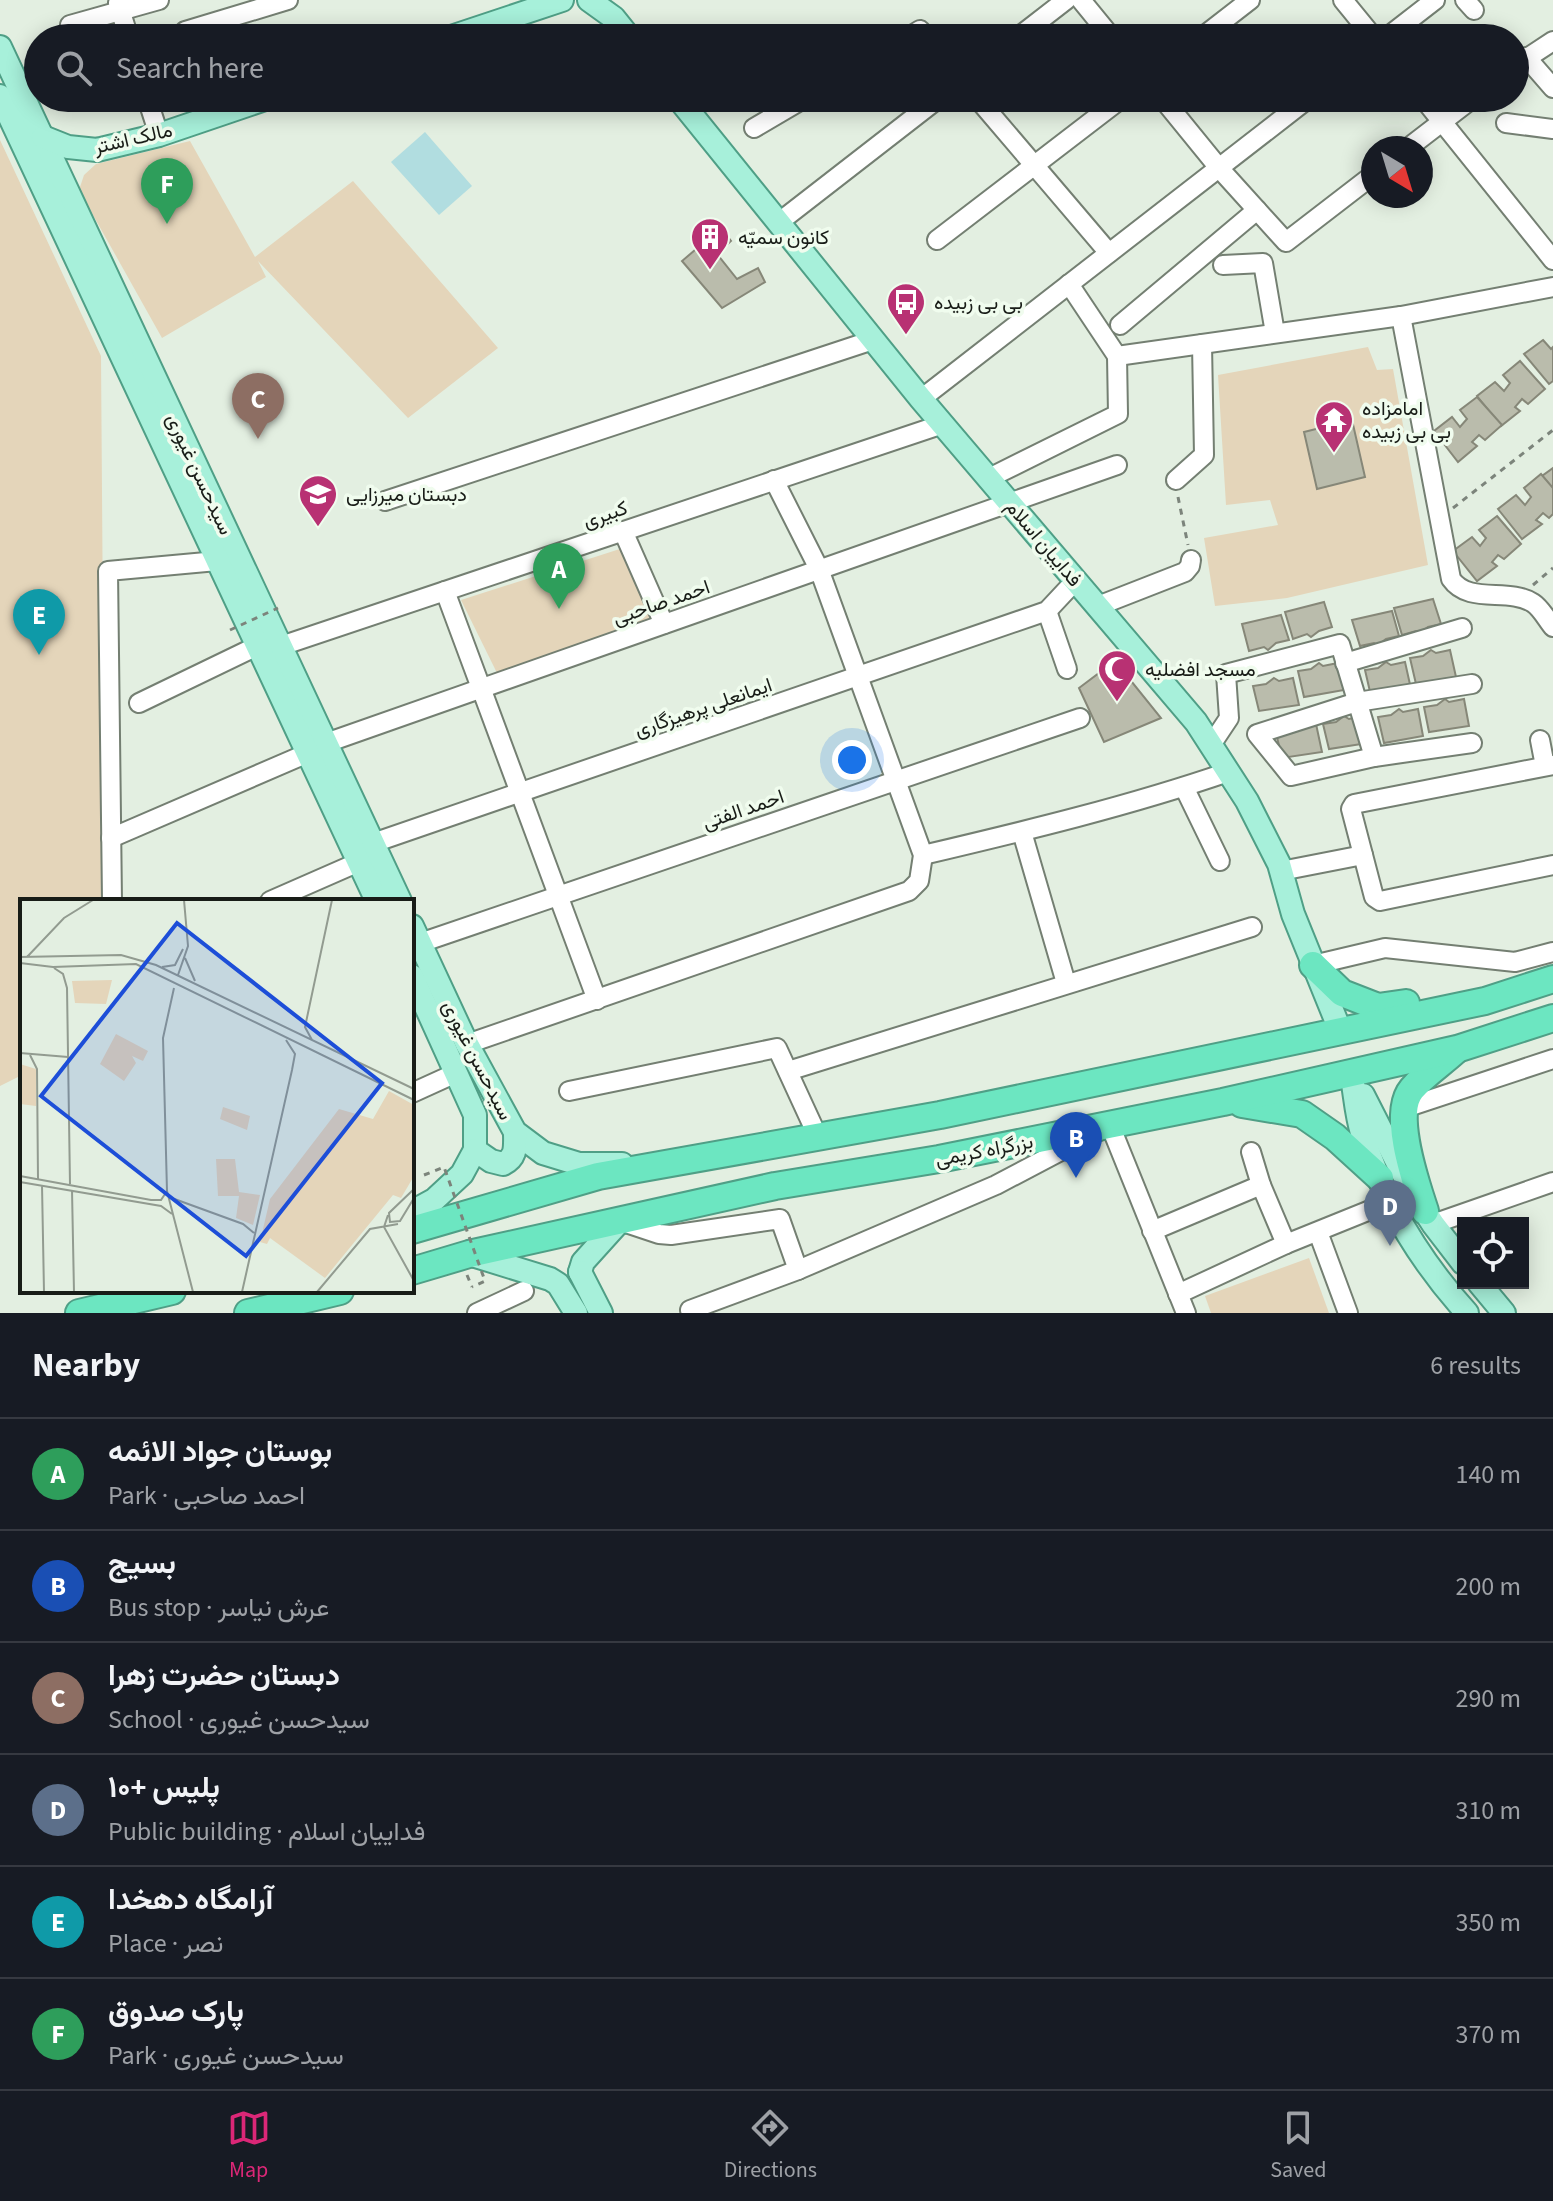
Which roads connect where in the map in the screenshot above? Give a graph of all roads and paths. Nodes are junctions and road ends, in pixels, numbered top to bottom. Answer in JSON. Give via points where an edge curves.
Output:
{"nodes":[{"id":1,"x":159,"y":0,"type":"edge"},
{"id":2,"x":288,"y":0,"type":"edge"},
{"id":3,"x":562,"y":0,"type":"edge"},
{"id":4,"x":589,"y":0,"type":"edge"},
{"id":5,"x":1066,"y":0,"type":"edge"},
{"id":6,"x":1081,"y":0,"type":"edge"},
{"id":7,"x":1250,"y":0,"type":"edge"},
{"id":8,"x":1343,"y":0,"type":"edge"},
{"id":9,"x":1435,"y":0,"type":"edge"},
{"id":10,"x":119,"y":6,"type":"edge"},
{"id":11,"x":612,"y":9,"type":"edge"},
{"id":12,"x":73,"y":24,"type":"edge"},
{"id":13,"x":208,"y":24,"type":"edge"},
{"id":14,"x":490,"y":24,"type":"edge"},
{"id":15,"x":1035,"y":24,"type":"edge"},
{"id":16,"x":1101,"y":24,"type":"edge"},
{"id":17,"x":1219,"y":24,"type":"edge"},
{"id":18,"x":1363,"y":24,"type":"edge"},
{"id":19,"x":1404,"y":24,"type":"edge"},
{"id":20,"x":1553,"y":41,"type":"edge"},
{"id":21,"x":0,"y":47,"type":"edge"},
{"id":22,"x":1529,"y":56,"type":"edge"},
{"id":23,"x":1529,"y":68,"type":"edge"},
{"id":24,"x":1553,"y":88,"type":"edge"},
{"id":25,"x":0,"y":96,"type":"edge"},
{"id":26,"x":24,"y":97,"type":"edge"},
{"id":27,"x":31,"y":112,"type":"edge"},
{"id":28,"x":152,"y":112,"type":"edge"},
{"id":29,"x":227,"y":112,"type":"edge"},
{"id":30,"x":689,"y":112,"type":"edge"},
{"id":31,"x":781,"y":112,"type":"edge"},
{"id":32,"x":921,"y":112,"type":"edge"},
{"id":33,"x":989,"y":112,"type":"edge"},
{"id":34,"x":1104,"y":112,"type":"edge"},
{"id":35,"x":1173,"y":112,"type":"edge"},
{"id":36,"x":1291,"y":112,"type":"edge"},
{"id":37,"x":1434,"y":112,"type":"edge"},
{"id":38,"x":1455,"y":112,"type":"edge"},
{"id":39,"x":1442,"y":122,"type":"junction"},
{"id":40,"x":1506,"y":123,"type":"dead end"},
{"id":41,"x":754,"y":128,"type":"dead end"},
{"id":42,"x":1553,"y":129,"type":"edge"},
{"id":43,"x":159,"y":135,"type":"junction"},
{"id":44,"x":1424,"y":136,"type":"edge"},
{"id":45,"x":43,"y":137,"type":"junction"},
{"id":46,"x":1034,"y":165,"type":"junction"},
{"id":47,"x":1219,"y":168,"type":"junction"},
{"id":48,"x":1361,"y":184,"type":"edge"},
{"id":49,"x":1257,"y":210,"type":"junction"},
{"id":50,"x":778,"y":223,"type":"junction"},
{"id":51,"x":937,"y":240,"type":"dead end"},
{"id":52,"x":1109,"y":253,"type":"junction"},
{"id":53,"x":1553,"y":260,"type":"edge"},
{"id":54,"x":1223,"y":265,"type":"dead end"},
{"id":55,"x":1069,"y":284,"type":"junction"},
{"id":56,"x":1553,"y":287,"type":"edge"},
{"id":57,"x":1401,"y":316,"type":"junction"},
{"id":58,"x":1120,"y":325,"type":"dead end"},
{"id":59,"x":1275,"y":333,"type":"junction"},
{"id":60,"x":873,"y":340,"type":"junction"},
{"id":61,"x":1202,"y":344,"type":"junction"},
{"id":62,"x":1117,"y":356,"type":"junction"},
{"id":63,"x":921,"y":399,"type":"junction"},
{"id":64,"x":943,"y":424,"type":"junction"},
{"id":65,"x":1553,"y":430,"type":"edge"},
{"id":66,"x":1117,"y":465,"type":"dead end"},
{"id":67,"x":989,"y":478,"type":"junction"},
{"id":68,"x":774,"y":480,"type":"junction"},
{"id":69,"x":1176,"y":480,"type":"joint"},
{"id":70,"x":385,"y":501,"type":"dead end"},
{"id":71,"x":1010,"y":502,"type":"junction"},
{"id":72,"x":1440,"y":518,"type":"junction"},
{"id":73,"x":623,"y":531,"type":"junction"},
{"id":74,"x":1191,"y":560,"type":"joint"},
{"id":75,"x":217,"y":561,"type":"junction"},
{"id":76,"x":1553,"y":568,"type":"edge"},
{"id":77,"x":819,"y":569,"type":"junction"},
{"id":78,"x":1076,"y":580,"type":"junction"},
{"id":79,"x":445,"y":591,"type":"junction"},
{"id":80,"x":1517,"y":597,"type":"junction"},
{"id":81,"x":1098,"y":606,"type":"junction"},
{"id":82,"x":278,"y":608,"type":"dead end"},
{"id":83,"x":1047,"y":611,"type":"junction"},
{"id":84,"x":664,"y":624,"type":"junction"},
{"id":85,"x":1553,"y":627,"type":"edge"},
{"id":86,"x":1462,"y":628,"type":"dead end"},
{"id":87,"x":230,"y":630,"type":"dead end"},
{"id":88,"x":257,"y":646,"type":"junction"},
{"id":89,"x":281,"y":646,"type":"junction"},
{"id":90,"x":1345,"y":663,"type":"junction"},
{"id":91,"x":1067,"y":669,"type":"dead end"},
{"id":92,"x":860,"y":677,"type":"junction"},
{"id":93,"x":1472,"y":684,"type":"dead end"},
{"id":94,"x":481,"y":688,"type":"junction"},
{"id":95,"x":1357,"y":702,"type":"junction"},
{"id":96,"x":139,"y":703,"type":"dead end"},
{"id":97,"x":1080,"y":718,"type":"dead end"},
{"id":98,"x":1540,"y":740,"type":"dead end"},
{"id":99,"x":1472,"y":743,"type":"dead end"},
{"id":100,"x":1211,"y":745,"type":"junction"},
{"id":101,"x":317,"y":748,"type":"junction"},
{"id":102,"x":1374,"y":757,"type":"junction"},
{"id":103,"x":1549,"y":766,"type":"edge"},
{"id":104,"x":1228,"y":772,"type":"junction"},
{"id":105,"x":895,"y":780,"type":"junction"},
{"id":106,"x":1184,"y":787,"type":"junction"},
{"id":107,"x":520,"y":793,"type":"junction"},
{"id":108,"x":1022,"y":832,"type":"junction"},
{"id":109,"x":111,"y":838,"type":"junction"},
{"id":110,"x":373,"y":843,"type":"junction"},
{"id":111,"x":923,"y":855,"type":"junction"},
{"id":112,"x":1363,"y":855,"type":"junction"},
{"id":113,"x":1220,"y":861,"type":"dead end"},
{"id":114,"x":359,"y":862,"type":"junction"},
{"id":115,"x":1553,"y":865,"type":"edge"},
{"id":116,"x":1281,"y":871,"type":"junction"},
{"id":117,"x":558,"y":895,"type":"junction"},
{"id":118,"x":112,"y":899,"type":"edge"},
{"id":119,"x":275,"y":899,"type":"edge"},
{"id":120,"x":376,"y":899,"type":"edge"},
{"id":121,"x":399,"y":899,"type":"edge"},
{"id":122,"x":1252,"y":927,"type":"dead end"},
{"id":123,"x":416,"y":934,"type":"edge"},
{"id":124,"x":1553,"y":952,"type":"edge"},
{"id":125,"x":1313,"y":965,"type":"junction"},
{"id":126,"x":414,"y":980,"type":"edge"},
{"id":127,"x":1066,"y":983,"type":"junction"},
{"id":128,"x":1541,"y":983,"type":"edge"},
{"id":129,"x":597,"y":1000,"type":"junction"},
{"id":130,"x":1553,"y":1018,"type":"edge"},
{"id":131,"x":1340,"y":1030,"type":"junction"},
{"id":132,"x":467,"y":1044,"type":"junction"},
{"id":133,"x":1457,"y":1049,"type":"junction"},
{"id":134,"x":1553,"y":1059,"type":"edge"},
{"id":135,"x":788,"y":1071,"type":"junction"},
{"id":136,"x":1351,"y":1072,"type":"junction"},
{"id":137,"x":456,"y":1073,"type":"junction"},
{"id":138,"x":569,"y":1091,"type":"dead end"},
{"id":139,"x":414,"y":1092,"type":"edge"},
{"id":140,"x":1223,"y":1102,"type":"junction"},
{"id":141,"x":1405,"y":1108,"type":"junction"},
{"id":142,"x":940,"y":1115,"type":"junction"},
{"id":143,"x":1110,"y":1125,"type":"junction"},
{"id":144,"x":515,"y":1132,"type":"junction"},
{"id":145,"x":818,"y":1137,"type":"junction"},
{"id":146,"x":475,"y":1150,"type":"junction"},
{"id":147,"x":1251,"y":1152,"type":"dead end"},
{"id":148,"x":939,"y":1159,"type":"junction"},
{"id":149,"x":671,"y":1164,"type":"junction"},
{"id":150,"x":424,"y":1175,"type":"dead end"},
{"id":151,"x":1553,"y":1182,"type":"edge"},
{"id":152,"x":1261,"y":1185,"type":"junction"},
{"id":153,"x":1385,"y":1190,"type":"junction"},
{"id":154,"x":414,"y":1211,"type":"edge"},
{"id":155,"x":1429,"y":1218,"type":"junction"},
{"id":156,"x":620,"y":1221,"type":"junction"},
{"id":157,"x":414,"y":1229,"type":"edge"},
{"id":158,"x":1152,"y":1231,"type":"junction"},
{"id":159,"x":1318,"y":1232,"type":"junction"},
{"id":160,"x":1286,"y":1244,"type":"junction"},
{"id":161,"x":469,"y":1254,"type":"junction"},
{"id":162,"x":1457,"y":1255,"type":"edge"},
{"id":163,"x":414,"y":1270,"type":"edge"},
{"id":164,"x":798,"y":1270,"type":"junction"},
{"id":165,"x":580,"y":1272,"type":"junction"},
{"id":166,"x":558,"y":1284,"type":"junction"},
{"id":167,"x":472,"y":1287,"type":"dead end"},
{"id":168,"x":1484,"y":1289,"type":"edge"},
{"id":169,"x":524,"y":1291,"type":"dead end"},
{"id":170,"x":164,"y":1293,"type":"edge"},
{"id":171,"x":332,"y":1293,"type":"edge"},
{"id":172,"x":1178,"y":1294,"type":"junction"},
{"id":173,"x":690,"y":1310,"type":"dead end"},
{"id":174,"x":79,"y":1313,"type":"edge"},
{"id":175,"x":248,"y":1313,"type":"edge"},
{"id":176,"x":477,"y":1313,"type":"edge"},
{"id":177,"x":576,"y":1313,"type":"edge"},
{"id":178,"x":601,"y":1313,"type":"edge"},
{"id":179,"x":1186,"y":1313,"type":"edge"},
{"id":180,"x":1348,"y":1313,"type":"edge"},
{"id":181,"x":1467,"y":1313,"type":"edge"},
{"id":182,"x":1504,"y":1313,"type":"edge"}],
"edges":[{"from":1,"to":10,"type":"street"},
{"from":2,"to":13,"type":"street"},
{"from":3,"to":14,"type":"main road"},
{"from":4,"to":11,"type":"main road"},
{"from":5,"to":15,"type":"street"},
{"from":6,"to":16,"type":"street"},
{"from":7,"to":17,"type":"street"},
{"from":8,"to":18,"type":"street"},
{"from":9,"to":19,"type":"street"},
{"from":10,"to":12,"type":"street"},
{"from":20,"to":22,"type":"street"},
{"from":21,"to":26,"type":"main road","name":"سیدحسن غیوری"},
{"from":23,"to":24,"type":"street"},
{"from":25,"to":75,"type":"main road","name":"سیدحسن غیوری"},
{"from":27,"to":45,"type":"main road","name":"سیدحسن غیوری"},
{"from":28,"to":43,"type":"street"},
{"from":29,"to":43,"type":"main road","name":"مالک اشتر"},
{"from":30,"to":50,"type":"main road","name":"فداییان اسلام"},
{"from":31,"to":41,"type":"street"},
{"from":32,"to":50,"type":"street"},
{"from":33,"to":46,"type":"street"},
{"from":34,"to":46,"type":"street"},
{"from":35,"to":47,"type":"street"},
{"from":36,"to":47,"type":"street"},
{"from":37,"to":39,"type":"street"},
{"from":38,"to":39,"type":"street"},
{"from":39,"to":44,"type":"street"},
{"from":39,"to":53,"type":"street"},
{"from":40,"to":42,"type":"street"},
{"from":43,"to":45,"type":"main road","name":"مالک اشتر","via":[[97,150]]},
{"from":45,"to":89,"type":"main road","name":"سیدحسن غیوری"},
{"from":46,"to":51,"type":"street"},
{"from":46,"to":52,"type":"street"},
{"from":47,"to":49,"type":"street"},
{"from":47,"to":52,"type":"street"},
{"from":48,"to":49,"type":"street","via":[[1286,242]]},
{"from":49,"to":58,"type":"street"},
{"from":50,"to":60,"type":"main road","name":"فداییان اسلام"},
{"from":52,"to":55,"type":"street"},
{"from":54,"to":59,"type":"street","via":[[1263,263]]},
{"from":55,"to":62,"type":"street"},
{"from":55,"to":63,"type":"street"},
{"from":56,"to":57,"type":"street"},
{"from":57,"to":59,"type":"street"},
{"from":57,"to":72,"type":"street"},
{"from":59,"to":61,"type":"street"},
{"from":60,"to":63,"type":"main road","name":"فداییان اسلام"},
{"from":60,"to":70,"type":"street"},
{"from":61,"to":62,"type":"street"},
{"from":61,"to":69,"type":"street","via":[[1204,455]]},
{"from":62,"to":67,"type":"street","via":[[1118,414]]},
{"from":63,"to":64,"type":"main road","name":"فداییان اسلام"},
{"from":64,"to":67,"type":"main road","name":"فداییان اسلام"},
{"from":64,"to":68,"type":"street","name":"کبیری"},
{"from":65,"to":72,"type":"path"},
{"from":66,"to":71,"type":"street","name":"احمد صاحبی"},
{"from":67,"to":71,"type":"main road","name":"فداییان اسلام"},
{"from":68,"to":73,"type":"street","name":"کبیری"},
{"from":68,"to":77,"type":"street"},
{"from":69,"to":74,"type":"path"},
{"from":71,"to":77,"type":"street","name":"احمد صاحبی"},
{"from":71,"to":78,"type":"main road","name":"فداییان اسلام"},
{"from":72,"to":80,"type":"street","via":[[1457,588]]},
{"from":73,"to":79,"type":"street","name":"کبیری"},
{"from":73,"to":84,"type":"street"},
{"from":74,"to":81,"type":"street","via":[[1185,572]]},
{"from":75,"to":88,"type":"main road","name":"سیدحسن غیوری"},
{"from":75,"to":109,"type":"street","via":[[108,571]]},
{"from":76,"to":80,"type":"path"},
{"from":77,"to":84,"type":"street","name":"احمد صاحبی"},
{"from":77,"to":92,"type":"street"},
{"from":78,"to":81,"type":"main road","name":"فداییان اسلام"},
{"from":78,"to":83,"type":"street"},
{"from":79,"to":89,"type":"street","name":"کبیری"},
{"from":79,"to":94,"type":"street"},
{"from":80,"to":85,"type":"street","via":[[1532,603]]},
{"from":81,"to":100,"type":"main road","name":"فداییان اسلام"},
{"from":82,"to":87,"type":"path","bridge":true},
{"from":83,"to":91,"type":"street"},
{"from":83,"to":92,"type":"street","name":"ایمانعلی پرهیزگاری"},
{"from":84,"to":94,"type":"street","name":"احمد صاحبی"},
{"from":86,"to":90,"type":"street"},
{"from":88,"to":96,"type":"street"},
{"from":88,"to":101,"type":"main road","name":"سیدحسن غیوری"},
{"from":89,"to":101,"type":"main road","name":"سیدحسن غیوری"},
{"from":90,"to":95,"type":"street"},
{"from":90,"to":100,"type":"street","via":[[1340,644],[1226,674],[1229,718]]},
{"from":92,"to":105,"type":"street"},
{"from":92,"to":107,"type":"street","name":"ایمانعلی پرهیزگاری"},
{"from":93,"to":95,"type":"street"},
{"from":94,"to":101,"type":"street","name":"احمد صاحبی"},
{"from":94,"to":107,"type":"street"},
{"from":95,"to":102,"type":"street"},
{"from":95,"to":102,"type":"street","via":[[1257,734],[1291,776]]},
{"from":97,"to":105,"type":"street","name":"احمد الفتی"},
{"from":98,"to":103,"type":"street"},
{"from":99,"to":102,"type":"street"},
{"from":100,"to":104,"type":"main road","name":"فداییان اسلام"},
{"from":101,"to":109,"type":"street","name":"احمد صاحبی"},
{"from":101,"to":110,"type":"main road","name":"سیدحسن غیوری"},
{"from":101,"to":114,"type":"main road","name":"سیدحسن غیوری"},
{"from":103,"to":112,"type":"street","via":[[1354,804]]},
{"from":104,"to":106,"type":"street"},
{"from":104,"to":116,"type":"main road","name":"فداییان اسلام"},
{"from":105,"to":111,"type":"street"},
{"from":105,"to":117,"type":"street","name":"احمد الفتی"},
{"from":106,"to":108,"type":"street"},
{"from":106,"to":113,"type":"street"},
{"from":107,"to":110,"type":"street","name":"ایمانعلی پرهیزگاری"},
{"from":107,"to":117,"type":"street"},
{"from":108,"to":111,"type":"street"},
{"from":108,"to":127,"type":"street"},
{"from":109,"to":118,"type":"street"},
{"from":110,"to":121,"type":"main road","name":"سیدحسن غیوری"},
{"from":111,"to":129,"type":"street","via":[[919,881],[909,891]]},
{"from":112,"to":115,"type":"street","via":[[1374,897],[1380,901]]},
{"from":112,"to":116,"type":"street"},
{"from":114,"to":119,"type":"street"},
{"from":114,"to":120,"type":"main road","name":"سیدحسن غیوری"},
{"from":116,"to":125,"type":"main road","name":"فداییان اسلام"},
{"from":117,"to":123,"type":"street","name":"احمد الفتی"},
{"from":117,"to":129,"type":"street"},
{"from":122,"to":127,"type":"street"},
{"from":123,"to":132,"type":"main road","name":"سیدحسن غیوری"},
{"from":124,"to":125,"type":"street","via":[[1515,962],[1385,948]]},
{"from":125,"to":128,"type":"highway","via":[[1342,993],[1378,1007]]},
{"from":125,"to":131,"type":"main road","name":"فداییان اسلام"},
{"from":126,"to":137,"type":"main road","name":"سیدحسن غیوری"},
{"from":127,"to":135,"type":"street"},
{"from":128,"to":131,"type":"highway","via":[[1485,1001]]},
{"from":129,"to":132,"type":"street"},
{"from":130,"to":133,"type":"highway","name":"بزرگراه کریمی"},
{"from":131,"to":136,"type":"highway"},
{"from":131,"to":142,"type":"highway"},
{"from":132,"to":144,"type":"main road","name":"سیدحسن غیوری"},
{"from":133,"to":136,"type":"highway","name":"بزرگراه کریمی"},
{"from":133,"to":141,"type":"highway","via":[[1410,1090]]},
{"from":134,"to":141,"type":"street"},
{"from":135,"to":138,"type":"street","via":[[777,1048]]},
{"from":135,"to":145,"type":"street"},
{"from":136,"to":140,"type":"highway","name":"بزرگراه کریمی"},
{"from":136,"to":153,"type":"main road","via":[[1362,1132]]},
{"from":136,"to":155,"type":"main road"},
{"from":137,"to":139,"type":"street"},
{"from":137,"to":146,"type":"main road","name":"سیدحسن غیوری","via":[[475,1115]]},
{"from":140,"to":143,"type":"highway","name":"بزرگراه کریمی"},
{"from":140,"to":153,"type":"highway","via":[[1302,1114],[1335,1137]]},
{"from":141,"to":155,"type":"highway","via":[[1412,1170]]},
{"from":142,"to":145,"type":"highway"},
{"from":142,"to":148,"type":"highway","via":[[952,1137]]},
{"from":143,"to":148,"type":"highway","name":"بزرگراه کریمی"},
{"from":143,"to":158,"type":"street"},
{"from":143,"to":164,"type":"street","via":[[996,1185]]},
{"from":144,"to":146,"type":"main road","via":[[516,1150],[503,1164]]},
{"from":144,"to":149,"type":"main road","name":"سیدحسن غیوری","via":[[543,1153],[579,1164]]},
{"from":145,"to":149,"type":"highway"},
{"from":146,"to":154,"type":"main road","via":[[462,1174]]},
{"from":147,"to":152,"type":"street"},
{"from":148,"to":156,"type":"highway","name":"بزرگراه کریمی","via":[[775,1186]]},
{"from":149,"to":157,"type":"highway","via":[[598,1176]]},
{"from":150,"to":167,"type":"path","bridge":true,"via":[[444,1167],[485,1281]]},
{"from":151,"to":155,"type":"street"},
{"from":152,"to":158,"type":"street"},
{"from":152,"to":160,"type":"street"},
{"from":153,"to":159,"type":"street"},
{"from":153,"to":181,"type":"main road","via":[[1416,1248]]},
{"from":155,"to":162,"type":"main road"},
{"from":156,"to":161,"type":"highway","name":"بزرگراه کریمی"},
{"from":156,"to":164,"type":"street","via":[[671,1235],[780,1219]]},
{"from":156,"to":165,"type":"main road"},
{"from":158,"to":172,"type":"street"},
{"from":159,"to":160,"type":"street"},
{"from":159,"to":180,"type":"street"},
{"from":160,"to":172,"type":"street"},
{"from":161,"to":163,"type":"highway","name":"بزرگراه کریمی"},
{"from":161,"to":166,"type":"main road"},
{"from":164,"to":173,"type":"street"},
{"from":165,"to":166,"type":"main road","via":[[563,1266],[557,1272]]},
{"from":165,"to":178,"type":"main road"},
{"from":166,"to":177,"type":"main road"},
{"from":168,"to":182,"type":"main road"},
{"from":169,"to":176,"type":"street"},
{"from":170,"to":174,"type":"highway"},
{"from":171,"to":175,"type":"highway"},
{"from":172,"to":179,"type":"street"}]}
